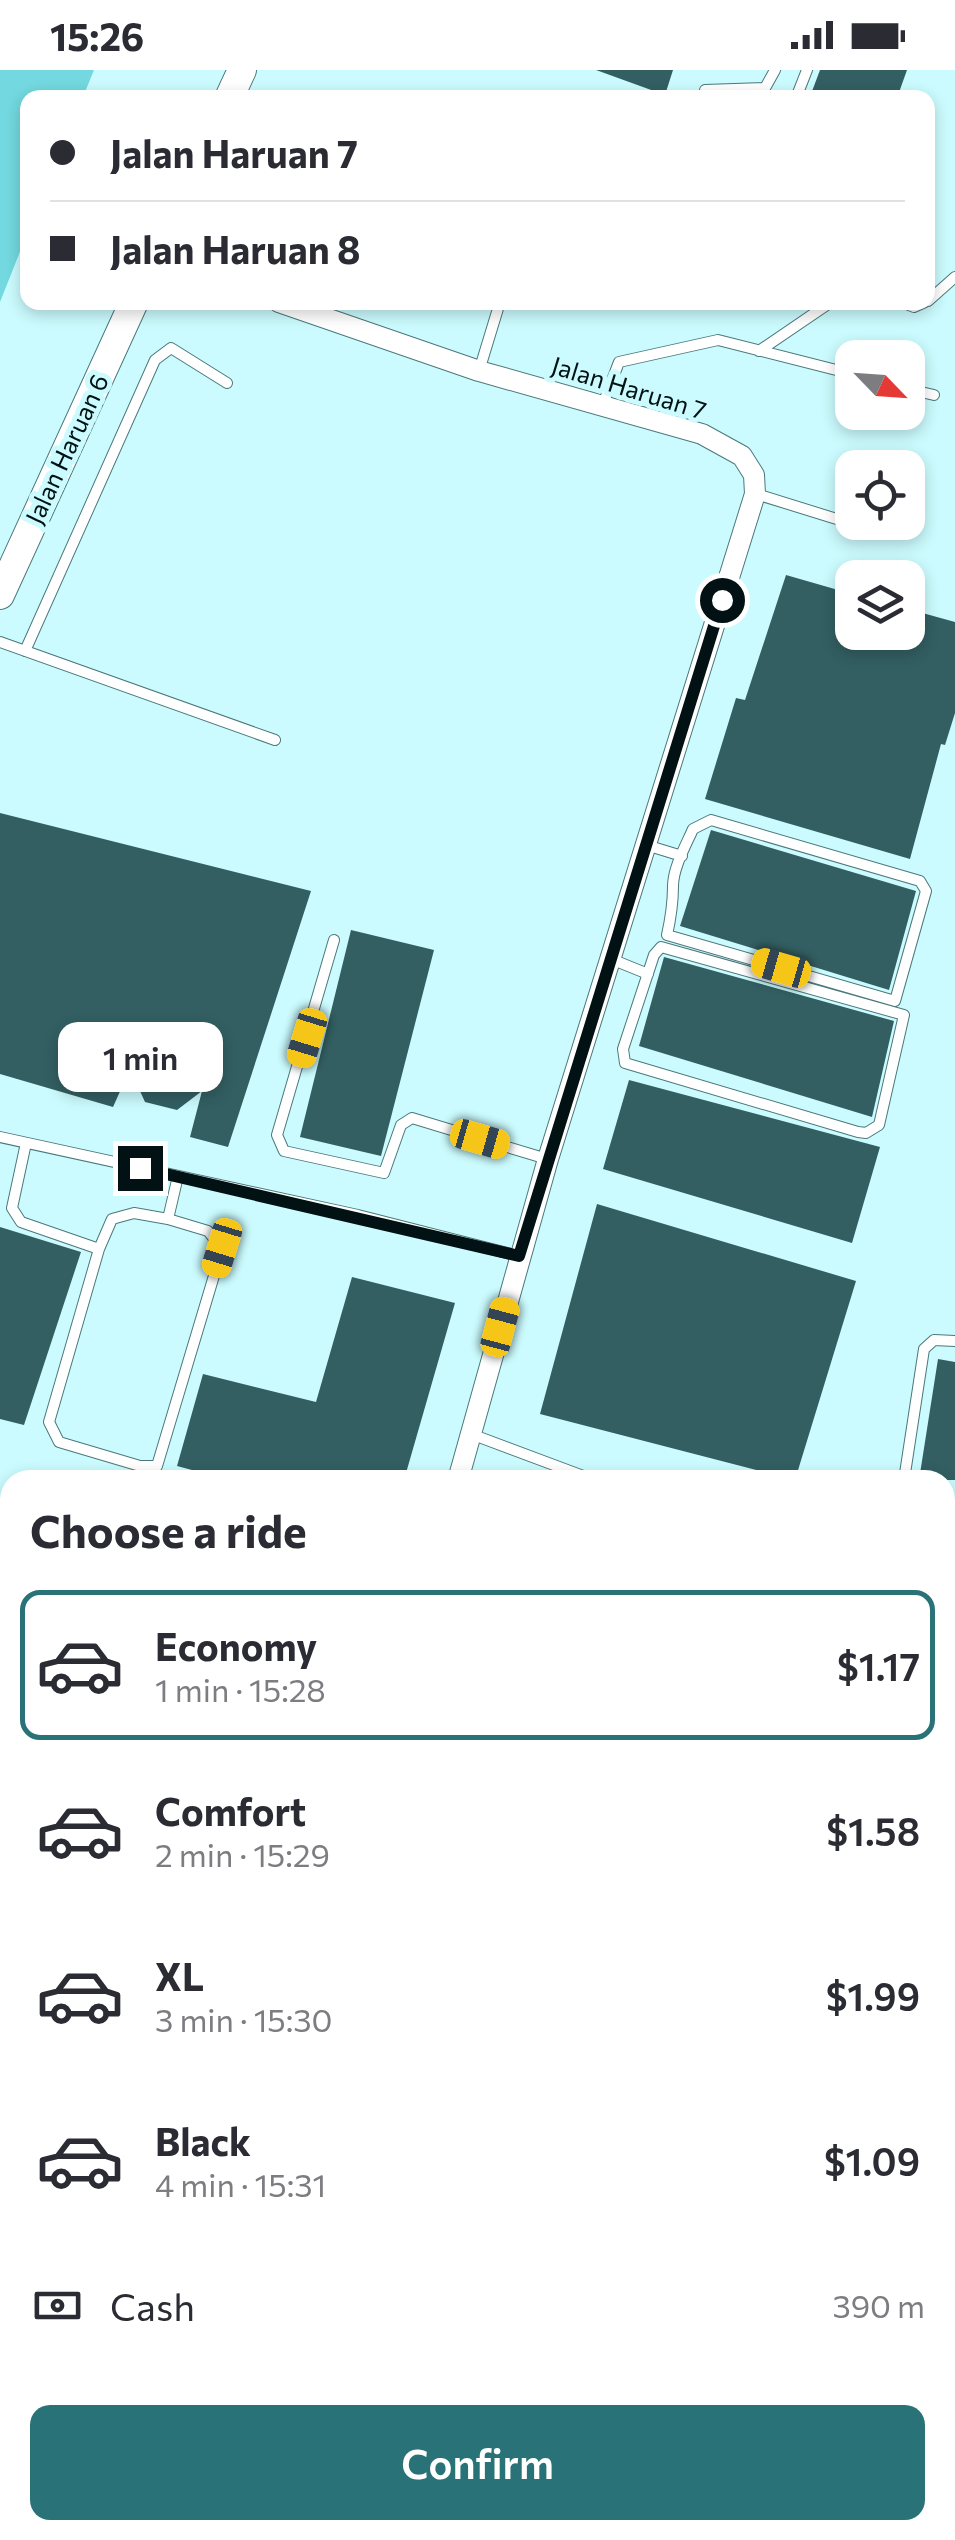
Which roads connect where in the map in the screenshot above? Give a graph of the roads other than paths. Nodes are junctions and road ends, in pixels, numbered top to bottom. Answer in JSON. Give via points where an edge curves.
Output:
{"nodes":[{"id":1,"x":775,"y":70,"type":"edge"},
{"id":2,"x":705,"y":90,"type":"dead end"},
{"id":3,"x":955,"y":277,"type":"edge"},
{"id":4,"x":935,"y":294,"type":"edge"},
{"id":5,"x":130,"y":310,"type":"edge"},
{"id":6,"x":302,"y":310,"type":"edge"},
{"id":7,"x":498,"y":310,"type":"edge"},
{"id":8,"x":819,"y":310,"type":"edge"},
{"id":9,"x":759,"y":350,"type":"junction"},
{"id":10,"x":835,"y":370,"type":"edge"},
{"id":11,"x":480,"y":371,"type":"junction"},
{"id":12,"x":227,"y":383,"type":"dead end"},
{"id":13,"x":925,"y":393,"type":"edge"},
{"id":14,"x":934,"y":396,"type":"dead end"},
{"id":15,"x":604,"y":404,"type":"junction"},
{"id":16,"x":755,"y":494,"type":"junction"},
{"id":17,"x":835,"y":519,"type":"edge"},
{"id":18,"x":0,"y":595,"type":"edge"},
{"id":19,"x":0,"y":642,"type":"edge"},
{"id":20,"x":26,"y":651,"type":"junction"},
{"id":21,"x":275,"y":740,"type":"dead end"},
{"id":22,"x":646,"y":845,"type":"junction"},
{"id":23,"x":682,"y":856,"type":"junction"},
{"id":24,"x":334,"y":940,"type":"dead end"},
{"id":25,"x":611,"y":959,"type":"junction"},
{"id":26,"x":648,"y":974,"type":"junction"},
{"id":27,"x":0,"y":1137,"type":"edge"},
{"id":28,"x":26,"y":1143,"type":"junction"},
{"id":29,"x":548,"y":1159,"type":"junction"},
{"id":30,"x":178,"y":1176,"type":"junction"},
{"id":31,"x":168,"y":1219,"type":"junction"},
{"id":32,"x":99,"y":1249,"type":"junction"},
{"id":33,"x":519,"y":1256,"type":"junction"},
{"id":34,"x":955,"y":1341,"type":"edge"},
{"id":35,"x":471,"y":1434,"type":"junction"},
{"id":36,"x":461,"y":1470,"type":"edge"},
{"id":37,"x":567,"y":1470,"type":"edge"},
{"id":38,"x":906,"y":1470,"type":"edge"}],
"edges":[{"from":1,"to":2,"type":"lane","via":[[765,88]]},
{"from":3,"to":4,"type":"lane"},
{"from":5,"to":18,"type":"street","name":"Jalan Haruan 6"},
{"from":6,"to":11,"type":"street","name":"Jalan Haruan 7"},
{"from":7,"to":11,"type":"lane"},
{"from":8,"to":9,"type":"lane"},
{"from":9,"to":10,"type":"lane"},
{"from":9,"to":15,"type":"lane","via":[[718,340],[619,362]]},
{"from":11,"to":15,"type":"street","name":"Jalan Haruan 7"},
{"from":12,"to":20,"type":"lane","via":[[171,348],[155,360]]},
{"from":13,"to":14,"type":"lane"},
{"from":15,"to":16,"type":"street","name":"Jalan Haruan 7","via":[[702,434],[742,456],[754,475]]},
{"from":16,"to":17,"type":"lane"},
{"from":16,"to":22,"type":"street"},
{"from":19,"to":20,"type":"lane"},
{"from":20,"to":21,"type":"lane"},
{"from":22,"to":23,"type":"lane"},
{"from":22,"to":25,"type":"street"},
{"from":23,"to":23,"type":"lane","via":[[693,830],[712,820],[920,881],[926,892],[895,1001],[667,936]]},
{"from":24,"to":29,"type":"lane","via":[[277,1135],[284,1151],[384,1174],[400,1125],[412,1118]]},
{"from":25,"to":26,"type":"lane"},
{"from":25,"to":29,"type":"street"},
{"from":26,"to":26,"type":"lane","via":[[661,947],[904,1015],[879,1125],[858,1132],[625,1063],[623,1049]]},
{"from":27,"to":28,"type":"lane"},
{"from":28,"to":30,"type":"lane"},
{"from":28,"to":32,"type":"lane","via":[[12,1208],[22,1222]]},
{"from":29,"to":33,"type":"street"},
{"from":30,"to":31,"type":"lane"},
{"from":30,"to":33,"type":"lane"},
{"from":31,"to":32,"type":"lane","via":[[134,1213],[112,1220]]},
{"from":31,"to":32,"type":"lane","via":[[208,1230],[222,1248],[157,1466],[59,1442],[49,1422]]},
{"from":33,"to":35,"type":"street"},
{"from":34,"to":38,"type":"lane","via":[[934,1340],[924,1349]]},
{"from":35,"to":36,"type":"street"},
{"from":35,"to":37,"type":"lane"}]}
